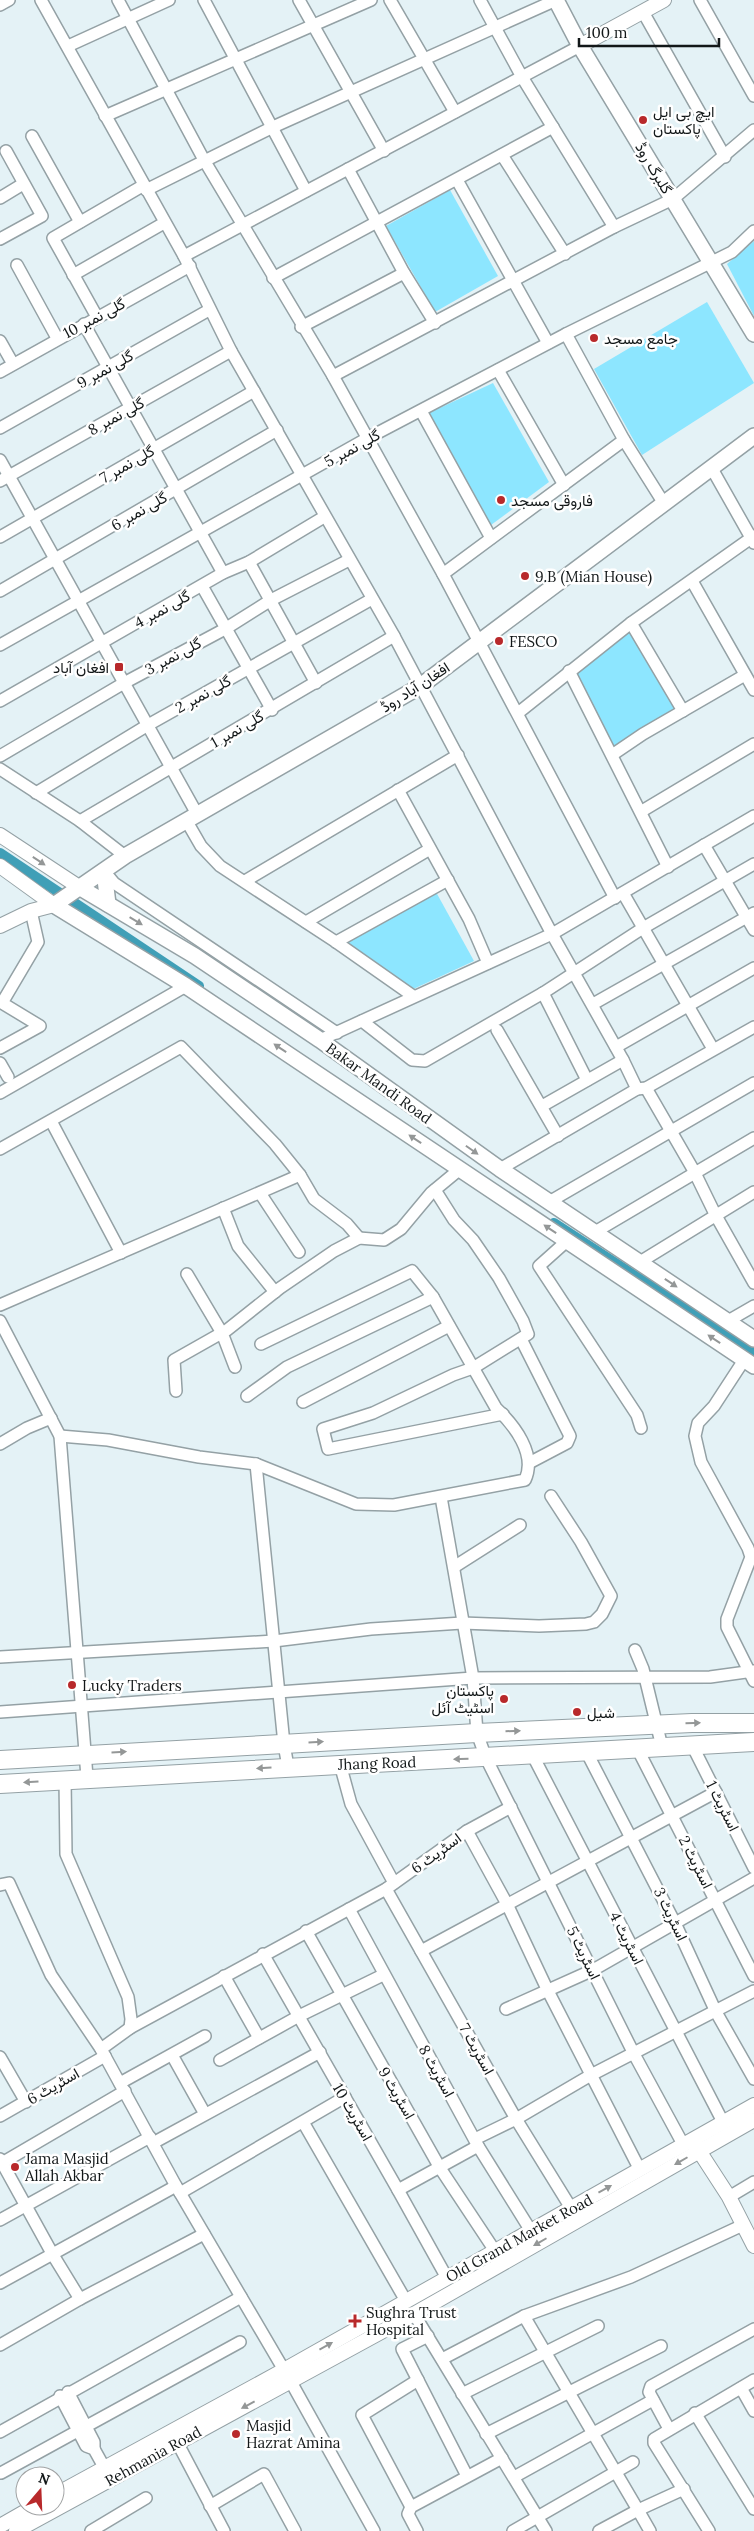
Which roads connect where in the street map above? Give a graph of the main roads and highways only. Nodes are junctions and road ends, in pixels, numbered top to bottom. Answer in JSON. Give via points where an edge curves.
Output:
{"nodes":[{"id":1,"x":556,"y":0,"type":"edge"},
{"id":2,"x":754,"y":334,"type":"edge"},
{"id":3,"x":754,"y":436,"type":"edge"},
{"id":4,"x":104,"y":871,"type":"junction"},
{"id":5,"x":65,"y":897,"type":"junction"},
{"id":6,"x":108,"y":904,"type":"junction"},
{"id":7,"x":624,"y":1251,"type":"junction"},
{"id":8,"x":612,"y":1270,"type":"junction"},
{"id":9,"x":754,"y":1339,"type":"edge"},
{"id":10,"x":749,"y":1363,"type":"edge"},
{"id":11,"x":754,"y":1723,"type":"edge"},
{"id":12,"x":754,"y":1742,"type":"edge"},
{"id":13,"x":0,"y":1760,"type":"edge"},
{"id":14,"x":0,"y":1784,"type":"edge"}],
"edges":[{"from":1,"to":2,"type":"main road","name":"گلبرگ روڈ","via":[[580,46]]},
{"from":3,"to":4,"type":"main road","name":"افغان آباد روڈ","via":[[419,687],[191,817]]},
{"from":4,"to":5,"type":"main road","name":"افغان آباد روڈ"},
{"from":4,"to":6,"type":"main road"},
{"from":5,"to":6,"type":"main road","name":"Bakar Mandi Road"},
{"from":8,"to":5,"type":"main road","name":"Bakar Mandi Road","one_way":true,"via":[[186,986]]},
{"from":6,"to":7,"type":"main road","name":"Bakar Mandi Road","one_way":true,"via":[[195,956],[320,1040],[500,1169]]},
{"from":7,"to":8,"type":"main road"},
{"from":7,"to":9,"type":"main road","name":"Bakar Mandi Road","one_way":true},
{"from":10,"to":8,"type":"main road","name":"Bakar Mandi Road","one_way":true},
{"from":13,"to":11,"type":"highway","name":"Jhang Road","one_way":true,"via":[[477,1733]]},
{"from":12,"to":14,"type":"highway","name":"Jhang Road","one_way":true}]}
